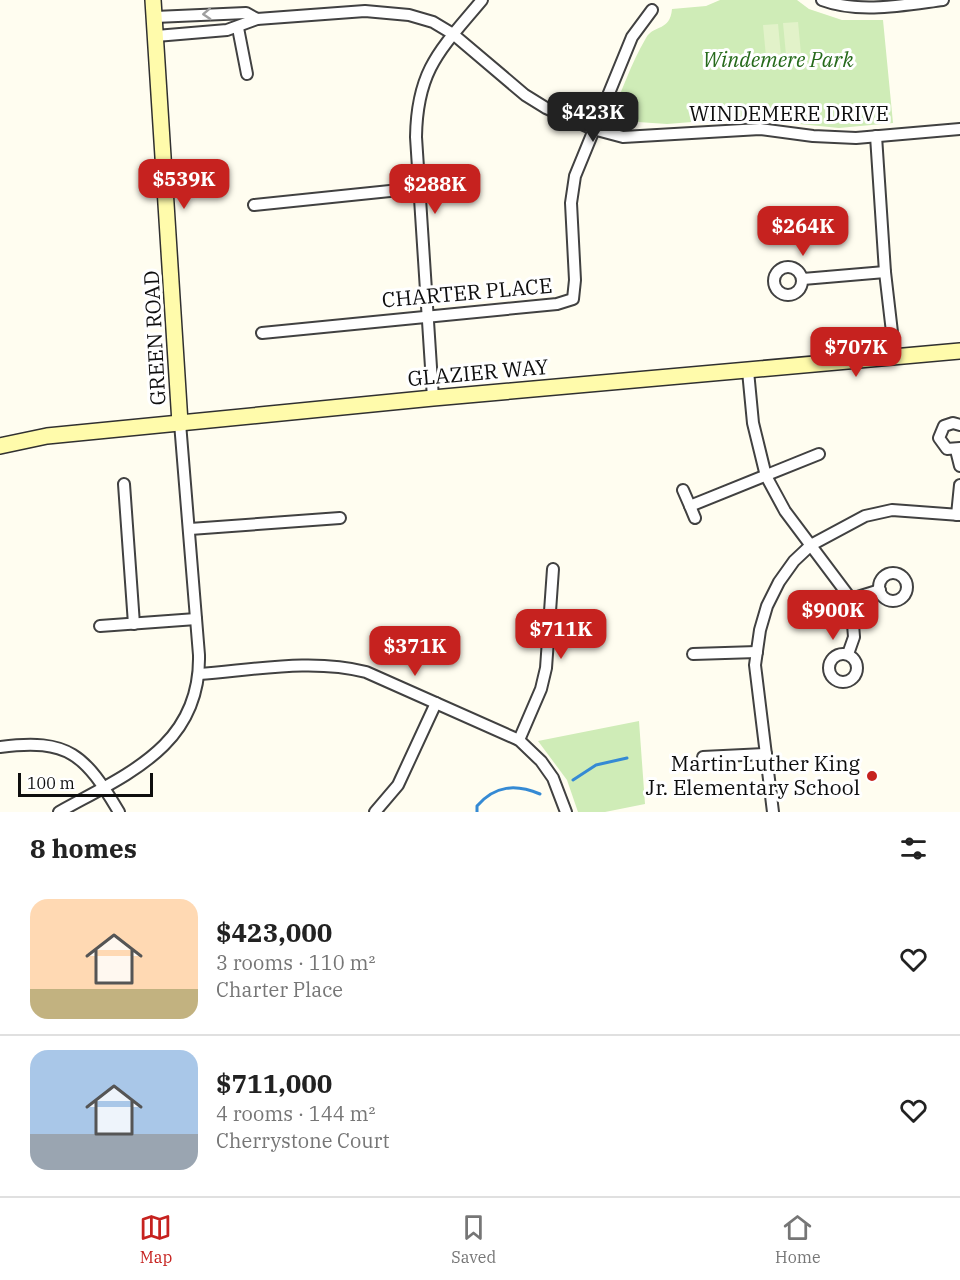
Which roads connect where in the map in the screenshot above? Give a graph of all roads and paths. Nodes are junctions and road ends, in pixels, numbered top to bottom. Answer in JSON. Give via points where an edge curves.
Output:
{"nodes":[{"id":1,"x":153,"y":0,"type":"edge"},
{"id":2,"x":482,"y":0,"type":"edge"},
{"id":3,"x":822,"y":0,"type":"edge"},
{"id":4,"x":937,"y":0,"type":"edge"},
{"id":5,"x":943,"y":0,"type":"edge"},
{"id":6,"x":365,"y":6,"type":"edge"},
{"id":7,"x":652,"y":10,"type":"dead end"},
{"id":8,"x":155,"y":17,"type":"junction"},
{"id":9,"x":257,"y":19,"type":"junction"},
{"id":10,"x":238,"y":28,"type":"junction"},
{"id":11,"x":453,"y":34,"type":"junction"},
{"id":12,"x":156,"y":36,"type":"junction"},
{"id":13,"x":247,"y":74,"type":"dead end"},
{"id":14,"x":593,"y":129,"type":"junction"},
{"id":15,"x":960,"y":129,"type":"edge"},
{"id":16,"x":876,"y":136,"type":"junction"},
{"id":17,"x":419,"y":188,"type":"junction"},
{"id":18,"x":254,"y":205,"type":"dead end"},
{"id":19,"x":885,"y":272,"type":"junction"},
{"id":20,"x":802,"y":279,"type":"dead end"},
{"id":21,"x":427,"y":315,"type":"junction"},
{"id":22,"x":262,"y":333,"type":"dead end"},
{"id":23,"x":960,"y":351,"type":"edge"},
{"id":24,"x":895,"y":358,"type":"junction"},
{"id":25,"x":748,"y":372,"type":"junction"},
{"id":26,"x":433,"y":398,"type":"junction"},
{"id":27,"x":180,"y":423,"type":"junction"},
{"id":28,"x":960,"y":425,"type":"edge"},
{"id":29,"x":0,"y":446,"type":"edge"},
{"id":30,"x":958,"y":449,"type":"edge"},
{"id":31,"x":819,"y":454,"type":"dead end"},
{"id":32,"x":960,"y":466,"type":"edge"},
{"id":33,"x":766,"y":476,"type":"junction"},
{"id":34,"x":124,"y":484,"type":"dead end"},
{"id":35,"x":960,"y":485,"type":"edge"},
{"id":36,"x":683,"y":490,"type":"dead end"},
{"id":37,"x":690,"y":506,"type":"junction"},
{"id":38,"x":959,"y":515,"type":"edge"},
{"id":39,"x":340,"y":518,"type":"dead end"},
{"id":40,"x":695,"y":518,"type":"dead end"},
{"id":41,"x":190,"y":529,"type":"junction"},
{"id":42,"x":812,"y":545,"type":"junction"},
{"id":43,"x":552,"y":570,"type":"dead end"},
{"id":44,"x":880,"y":590,"type":"dead end"},
{"id":45,"x":851,"y":599,"type":"junction"},
{"id":46,"x":196,"y":619,"type":"junction"},
{"id":47,"x":134,"y":624,"type":"junction"},
{"id":48,"x":100,"y":626,"type":"dead end"},
{"id":49,"x":757,"y":652,"type":"junction"},
{"id":50,"x":693,"y":654,"type":"dead end"},
{"id":51,"x":848,"y":654,"type":"dead end"},
{"id":52,"x":199,"y":674,"type":"junction"},
{"id":53,"x":436,"y":703,"type":"junction"},
{"id":54,"x":519,"y":740,"type":"junction"},
{"id":55,"x":0,"y":747,"type":"edge"},
{"id":56,"x":766,"y":754,"type":"junction"},
{"id":57,"x":703,"y":757,"type":"dead end"},
{"id":58,"x":104,"y":787,"type":"junction"},
{"id":59,"x":59,"y":812,"type":"edge"},
{"id":60,"x":119,"y":812,"type":"edge"},
{"id":61,"x":375,"y":812,"type":"edge"},
{"id":62,"x":566,"y":812,"type":"edge"},
{"id":63,"x":773,"y":812,"type":"edge"}],
"edges":[{"from":1,"to":8,"type":"street","name":"GREEN ROAD"},
{"from":2,"to":11,"type":"street"},
{"from":3,"to":4,"type":"street","via":[[861,8]]},
{"from":4,"to":5,"type":"street"},
{"from":6,"to":9,"type":"street","name":"WINDEMERE DRIVE"},
{"from":6,"to":11,"type":"street","name":"WINDEMERE DRIVE","via":[[433,22]]},
{"from":7,"to":14,"type":"street","via":[[632,37]]},
{"from":9,"to":8,"type":"street","name":"WINDEMERE DRIVE","one_way":true,"via":[[246,13]]},
{"from":8,"to":12,"type":"street","name":"GREEN ROAD"},
{"from":9,"to":10,"type":"street","name":"WINDEMERE DRIVE"},
{"from":10,"to":12,"type":"street","name":"WINDEMERE DRIVE"},
{"from":10,"to":13,"type":"street"},
{"from":11,"to":14,"type":"street","name":"WINDEMERE DRIVE","via":[[525,95]]},
{"from":11,"to":17,"type":"street","via":[[425,75],[418,95]]},
{"from":12,"to":27,"type":"street","name":"GREEN ROAD"},
{"from":14,"to":16,"type":"street","name":"WINDEMERE DRIVE","via":[[623,137],[760,129],[813,136]]},
{"from":14,"to":21,"type":"street","name":"CHARTER PLACE","via":[[575,176],[571,203],[573,298],[557,304]]},
{"from":15,"to":16,"type":"street","name":"WINDEMERE DRIVE"},
{"from":16,"to":19,"type":"street"},
{"from":17,"to":18,"type":"street"},
{"from":17,"to":21,"type":"street"},
{"from":19,"to":20,"type":"street"},
{"from":19,"to":24,"type":"street"},
{"from":21,"to":22,"type":"street","name":"CHARTER PLACE"},
{"from":21,"to":26,"type":"street"},
{"from":23,"to":24,"type":"street","name":"GLAZIER WAY"},
{"from":24,"to":25,"type":"street","name":"GLAZIER WAY"},
{"from":25,"to":26,"type":"street","name":"GLAZIER WAY"},
{"from":25,"to":33,"type":"street","via":[[753,423]]},
{"from":26,"to":27,"type":"street","name":"GLAZIER WAY"},
{"from":27,"to":29,"type":"street","name":"GLAZIER WAY","via":[[47,436]]},
{"from":27,"to":41,"type":"street","name":"GREEN ROAD"},
{"from":28,"to":30,"type":"street","via":[[948,424],[939,434],[943,446]]},
{"from":30,"to":32,"type":"street"},
{"from":31,"to":33,"type":"street"},
{"from":33,"to":37,"type":"street"},
{"from":33,"to":42,"type":"street","via":[[785,511]]},
{"from":34,"to":47,"type":"street"},
{"from":35,"to":38,"type":"street"},
{"from":36,"to":37,"type":"street"},
{"from":37,"to":40,"type":"street"},
{"from":38,"to":42,"type":"street","via":[[892,510],[866,516]]},
{"from":39,"to":41,"type":"street"},
{"from":41,"to":46,"type":"street","name":"GREEN ROAD"},
{"from":42,"to":45,"type":"street"},
{"from":42,"to":49,"type":"street","via":[[779,582],[767,606]]},
{"from":43,"to":54,"type":"street","via":[[546,668]]},
{"from":44,"to":45,"type":"street"},
{"from":45,"to":51,"type":"street","via":[[854,637]]},
{"from":46,"to":47,"type":"street"},
{"from":46,"to":52,"type":"street","name":"GREEN ROAD"},
{"from":47,"to":48,"type":"street"},
{"from":49,"to":50,"type":"street"},
{"from":49,"to":56,"type":"street","via":[[755,665]]},
{"from":52,"to":53,"type":"street","via":[[344,666],[390,681]]},
{"from":52,"to":58,"type":"street","via":[[183,723],[167,745],[142,766]]},
{"from":53,"to":54,"type":"street"},
{"from":53,"to":61,"type":"street","via":[[398,785]]},
{"from":54,"to":62,"type":"street","via":[[541,760],[553,778]]},
{"from":55,"to":58,"type":"street","via":[[45,744],[70,752],[91,768]]},
{"from":56,"to":57,"type":"street"},
{"from":56,"to":63,"type":"street"},
{"from":58,"to":59,"type":"street"},
{"from":58,"to":60,"type":"street"}]}
